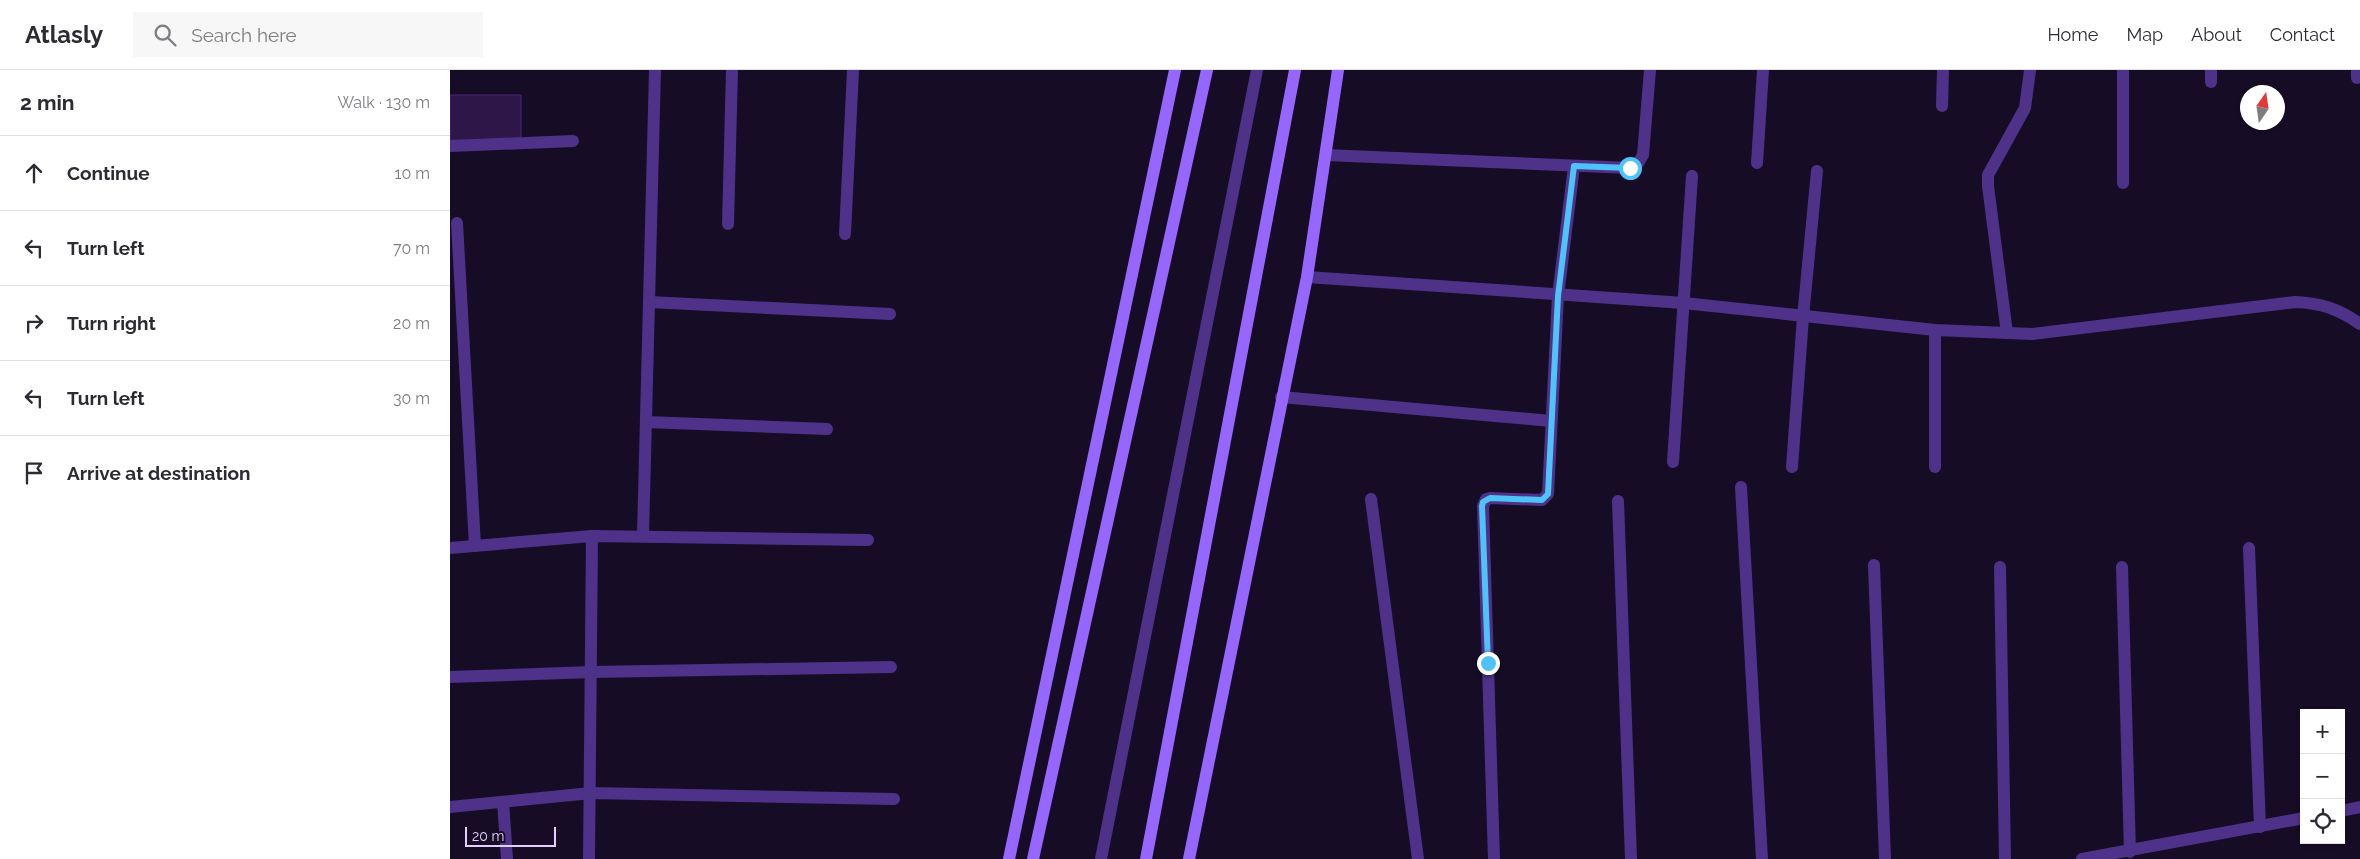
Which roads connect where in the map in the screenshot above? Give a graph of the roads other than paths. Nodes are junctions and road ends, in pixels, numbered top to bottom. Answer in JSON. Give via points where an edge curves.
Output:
{"nodes":[{"id":1,"x":655,"y":70,"type":"edge"},
{"id":2,"x":732,"y":70,"type":"edge"},
{"id":3,"x":853,"y":70,"type":"edge"},
{"id":4,"x":1175,"y":70,"type":"edge"},
{"id":5,"x":1207,"y":70,"type":"edge"},
{"id":6,"x":1257,"y":70,"type":"edge"},
{"id":7,"x":1296,"y":70,"type":"edge"},
{"id":8,"x":1338,"y":70,"type":"edge"},
{"id":9,"x":1650,"y":70,"type":"edge"},
{"id":10,"x":1763,"y":70,"type":"edge"},
{"id":11,"x":1943,"y":70,"type":"edge"},
{"id":12,"x":2030,"y":70,"type":"edge"},
{"id":13,"x":2123,"y":70,"type":"edge"},
{"id":14,"x":1942,"y":106,"type":"dead end"},
{"id":15,"x":573,"y":141,"type":"dead end"},
{"id":16,"x":450,"y":146,"type":"edge"},
{"id":17,"x":1326,"y":155,"type":"junction"},
{"id":18,"x":1756,"y":163,"type":"dead end"},
{"id":19,"x":1574,"y":166,"type":"junction"},
{"id":20,"x":1817,"y":171,"type":"dead end"},
{"id":21,"x":1692,"y":176,"type":"dead end"},
{"id":22,"x":2123,"y":183,"type":"dead end"},
{"id":23,"x":456,"y":223,"type":"dead end"},
{"id":24,"x":728,"y":224,"type":"dead end"},
{"id":25,"x":845,"y":234,"type":"dead end"},
{"id":26,"x":1307,"y":277,"type":"junction"},
{"id":27,"x":1558,"y":296,"type":"junction"},
{"id":28,"x":649,"y":302,"type":"junction"},
{"id":29,"x":1684,"y":303,"type":"junction"},
{"id":30,"x":890,"y":314,"type":"dead end"},
{"id":31,"x":1803,"y":317,"type":"junction"},
{"id":32,"x":2360,"y":324,"type":"edge"},
{"id":33,"x":1935,"y":330,"type":"junction"},
{"id":34,"x":2007,"y":333,"type":"junction"},
{"id":35,"x":1281,"y":397,"type":"junction"},
{"id":36,"x":1551,"y":421,"type":"junction"},
{"id":37,"x":646,"y":422,"type":"junction"},
{"id":38,"x":827,"y":429,"type":"dead end"},
{"id":39,"x":1673,"y":462,"type":"dead end"},
{"id":40,"x":1935,"y":467,"type":"dead end"},
{"id":41,"x":1792,"y":468,"type":"dead end"},
{"id":42,"x":1741,"y":488,"type":"dead end"},
{"id":43,"x":1371,"y":499,"type":"dead end"},
{"id":44,"x":1618,"y":501,"type":"dead end"},
{"id":45,"x":643,"y":535,"type":"junction"},
{"id":46,"x":592,"y":536,"type":"junction"},
{"id":47,"x":868,"y":540,"type":"dead end"},
{"id":48,"x":475,"y":546,"type":"junction"},
{"id":49,"x":450,"y":548,"type":"edge"},
{"id":50,"x":2249,"y":548,"type":"dead end"},
{"id":51,"x":1874,"y":564,"type":"dead end"},
{"id":52,"x":2000,"y":567,"type":"dead end"},
{"id":53,"x":2122,"y":567,"type":"dead end"},
{"id":54,"x":891,"y":667,"type":"dead end"},
{"id":55,"x":592,"y":672,"type":"junction"},
{"id":56,"x":450,"y":677,"type":"edge"},
{"id":57,"x":591,"y":794,"type":"junction"},
{"id":58,"x":894,"y":799,"type":"dead end"},
{"id":59,"x":503,"y":802,"type":"junction"},
{"id":60,"x":450,"y":807,"type":"edge"},
{"id":61,"x":2360,"y":807,"type":"edge"},
{"id":62,"x":2345,"y":810,"type":"edge"},
{"id":63,"x":2300,"y":819,"type":"edge"},
{"id":64,"x":2260,"y":828,"type":"junction"},
{"id":65,"x":2130,"y":852,"type":"junction"},
{"id":66,"x":506,"y":859,"type":"edge"},
{"id":67,"x":589,"y":859,"type":"edge"},
{"id":68,"x":1008,"y":859,"type":"edge"},
{"id":69,"x":1033,"y":859,"type":"edge"},
{"id":70,"x":1102,"y":859,"type":"edge"},
{"id":71,"x":1146,"y":859,"type":"edge"},
{"id":72,"x":1189,"y":859,"type":"edge"},
{"id":73,"x":1418,"y":859,"type":"edge"},
{"id":74,"x":1494,"y":859,"type":"edge"},
{"id":75,"x":1631,"y":859,"type":"edge"},
{"id":76,"x":1762,"y":859,"type":"edge"},
{"id":77,"x":1885,"y":859,"type":"edge"},
{"id":78,"x":2005,"y":859,"type":"edge"},
{"id":79,"x":2082,"y":859,"type":"edge"}],
"edges":[{"from":1,"to":28,"type":"street"},
{"from":2,"to":24,"type":"street"},
{"from":3,"to":25,"type":"street"},
{"from":4,"to":68,"type":"main road"},
{"from":5,"to":69,"type":"main road"},
{"from":6,"to":70,"type":"street"},
{"from":7,"to":71,"type":"main road"},
{"from":8,"to":17,"type":"main road"},
{"from":9,"to":19,"type":"street","via":[[1641,161],[1630,168]]},
{"from":10,"to":18,"type":"street"},
{"from":11,"to":14,"type":"street"},
{"from":12,"to":34,"type":"street","via":[[2025,108],[1988,175]]},
{"from":13,"to":22,"type":"street"},
{"from":15,"to":16,"type":"street"},
{"from":17,"to":19,"type":"street"},
{"from":17,"to":26,"type":"main road"},
{"from":19,"to":27,"type":"street"},
{"from":20,"to":31,"type":"street"},
{"from":21,"to":29,"type":"street"},
{"from":23,"to":48,"type":"street"},
{"from":26,"to":27,"type":"street"},
{"from":26,"to":35,"type":"main road"},
{"from":27,"to":29,"type":"street"},
{"from":27,"to":36,"type":"street"},
{"from":28,"to":30,"type":"street"},
{"from":28,"to":37,"type":"street"},
{"from":29,"to":31,"type":"street"},
{"from":29,"to":39,"type":"street"},
{"from":31,"to":33,"type":"street"},
{"from":31,"to":41,"type":"street"},
{"from":32,"to":34,"type":"street","via":[[2329,306],[2295,302],[2055,332]]},
{"from":33,"to":34,"type":"street"},
{"from":33,"to":40,"type":"street"},
{"from":35,"to":36,"type":"street"},
{"from":35,"to":72,"type":"main road"},
{"from":36,"to":74,"type":"street","via":[[1547,497],[1542,500],[1490,498],[1482,506]]},
{"from":37,"to":38,"type":"street"},
{"from":37,"to":45,"type":"street"},
{"from":42,"to":76,"type":"street"},
{"from":43,"to":73,"type":"street"},
{"from":44,"to":75,"type":"street"},
{"from":45,"to":46,"type":"street"},
{"from":45,"to":47,"type":"street"},
{"from":46,"to":48,"type":"street"},
{"from":46,"to":55,"type":"street"},
{"from":48,"to":49,"type":"street"},
{"from":50,"to":64,"type":"street"},
{"from":51,"to":77,"type":"street"},
{"from":52,"to":78,"type":"street"},
{"from":53,"to":65,"type":"street"},
{"from":54,"to":55,"type":"street"},
{"from":55,"to":56,"type":"street"},
{"from":55,"to":57,"type":"street"},
{"from":57,"to":58,"type":"street"},
{"from":57,"to":59,"type":"street"},
{"from":57,"to":67,"type":"street"},
{"from":59,"to":60,"type":"street"},
{"from":59,"to":66,"type":"street"},
{"from":61,"to":62,"type":"street"},
{"from":63,"to":64,"type":"street"},
{"from":64,"to":65,"type":"street"},
{"from":65,"to":79,"type":"street"}]}
